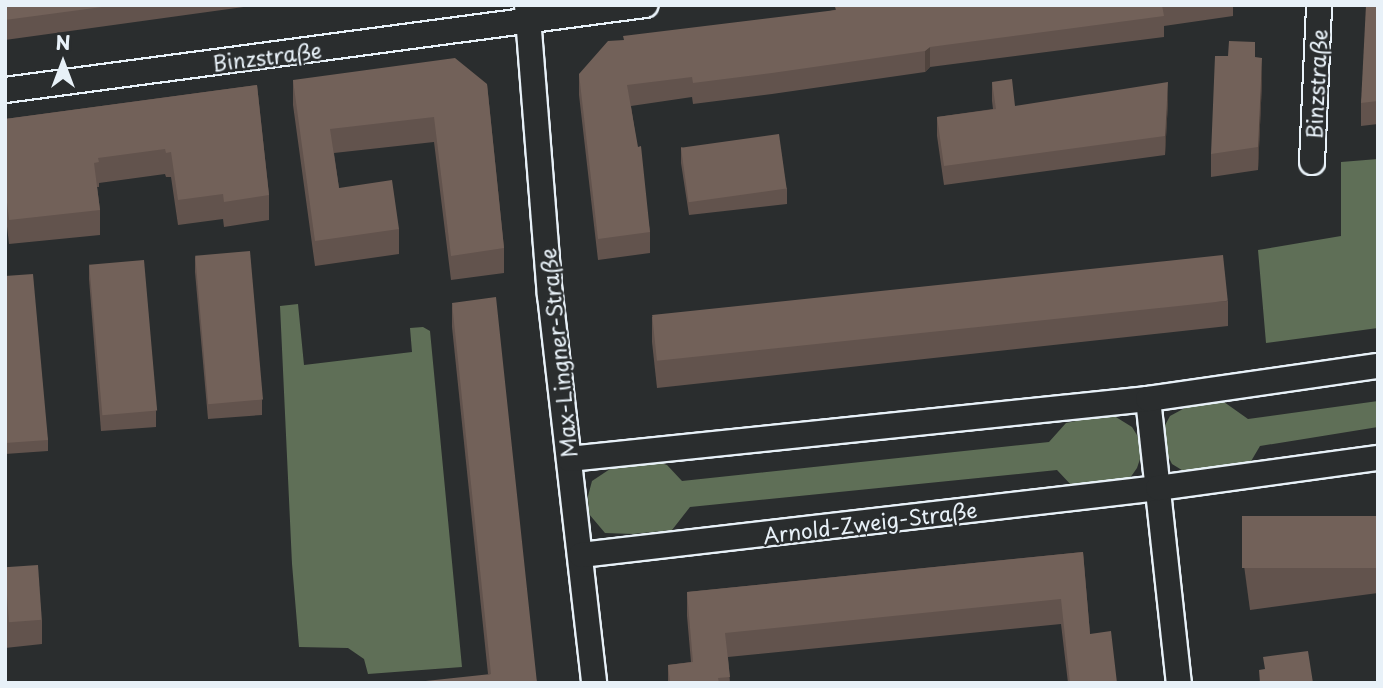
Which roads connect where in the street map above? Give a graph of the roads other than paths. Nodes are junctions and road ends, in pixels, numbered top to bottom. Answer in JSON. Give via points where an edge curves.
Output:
{"nodes":[{"id":1,"x":645,"y":5,"type":"edge"},
{"id":2,"x":1319,"y":5,"type":"edge"},
{"id":3,"x":528,"y":14,"type":"edge"},
{"id":4,"x":5,"y":90,"type":"edge"},
{"id":5,"x":1312,"y":162,"type":"dead end"},
{"id":6,"x":1378,"y":366,"type":"edge"},
{"id":7,"x":1148,"y":399,"type":"junction"},
{"id":8,"x":1378,"y":458,"type":"edge"},
{"id":9,"x":569,"y":459,"type":"junction"},
{"id":10,"x":1158,"y":488,"type":"junction"},
{"id":11,"x":581,"y":555,"type":"junction"},
{"id":12,"x":594,"y":683,"type":"edge"},
{"id":13,"x":1179,"y":683,"type":"edge"}],
"edges":[{"from":1,"to":3,"type":"street","name":"Binzstraße"},
{"from":2,"to":5,"type":"street","name":"Binzstraße"},
{"from":3,"to":4,"type":"street","name":"Binzstraße"},
{"from":3,"to":9,"type":"street","name":"Max-Lingner-Straße","via":[[550,295]]},
{"from":6,"to":7,"type":"street"},
{"from":7,"to":9,"type":"street"},
{"from":7,"to":10,"type":"street"},
{"from":8,"to":10,"type":"street","name":"Arnold-Zweig-Straße"},
{"from":9,"to":11,"type":"street","name":"Max-Lingner-Straße"},
{"from":10,"to":11,"type":"street","name":"Arnold-Zweig-Straße"},
{"from":10,"to":13,"type":"street"},
{"from":11,"to":12,"type":"street","name":"Max-Lingner-Straße"}]}
